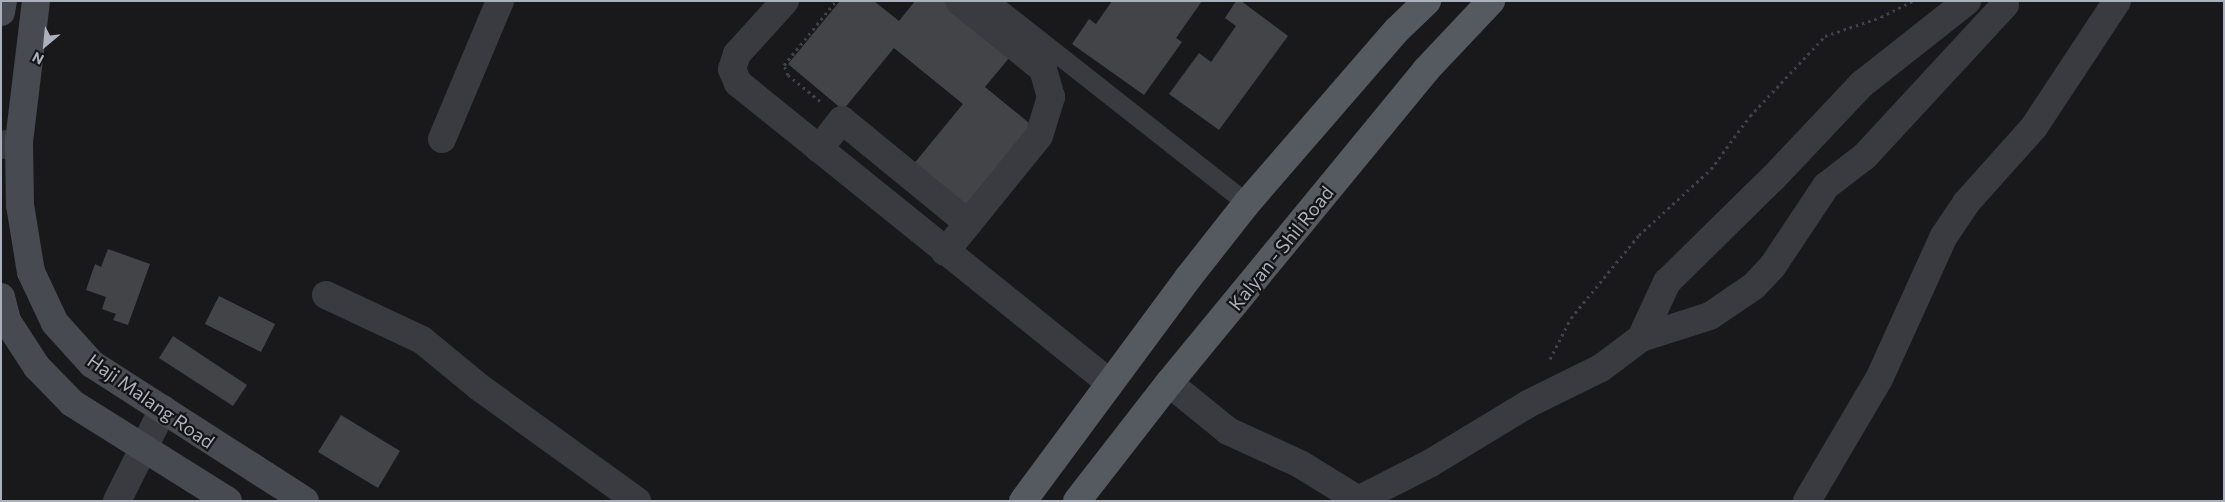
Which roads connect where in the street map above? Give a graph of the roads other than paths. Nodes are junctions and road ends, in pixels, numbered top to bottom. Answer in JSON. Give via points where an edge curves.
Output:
{"nodes":[{"id":1,"x":2,"y":1,"type":"edge"},
{"id":2,"x":36,"y":1,"type":"edge"},
{"id":3,"x":500,"y":1,"type":"edge"},
{"id":4,"x":785,"y":1,"type":"edge"},
{"id":5,"x":959,"y":1,"type":"edge"},
{"id":6,"x":990,"y":1,"type":"edge"},
{"id":7,"x":1427,"y":1,"type":"edge"},
{"id":8,"x":1491,"y":1,"type":"edge"},
{"id":9,"x":1967,"y":1,"type":"edge"},
{"id":10,"x":2117,"y":1,"type":"edge"},
{"id":11,"x":2005,"y":5,"type":"dead end"},
{"id":12,"x":1,"y":12,"type":"edge"},
{"id":13,"x":442,"y":139,"type":"dead end"},
{"id":14,"x":10,"y":144,"type":"edge"},
{"id":15,"x":819,"y":149,"type":"junction"},
{"id":16,"x":906,"y":172,"type":"junction"},
{"id":17,"x":884,"y":202,"type":"junction"},
{"id":18,"x":1247,"y":203,"type":"junction"},
{"id":19,"x":968,"y":223,"type":"junction"},
{"id":20,"x":945,"y":252,"type":"junction"},
{"id":21,"x":326,"y":294,"type":"dead end"},
{"id":22,"x":1,"y":297,"type":"edge"},
{"id":23,"x":1641,"y":338,"type":"junction"},
{"id":24,"x":1110,"y":383,"type":"junction"},
{"id":25,"x":1169,"y":383,"type":"junction"},
{"id":26,"x":162,"y":410,"type":"junction"},
{"id":27,"x":144,"y":446,"type":"junction"},
{"id":28,"x":1359,"y":500,"type":"edge"},
{"id":29,"x":117,"y":501,"type":"edge"},
{"id":30,"x":228,"y":501,"type":"edge"},
{"id":31,"x":305,"y":501,"type":"edge"},
{"id":32,"x":637,"y":501,"type":"edge"},
{"id":33,"x":1023,"y":501,"type":"edge"},
{"id":34,"x":1077,"y":501,"type":"edge"},
{"id":35,"x":1807,"y":501,"type":"edge"}],
"edges":[{"from":1,"to":12,"type":"main road"},
{"from":2,"to":14,"type":"main road","name":"Haji Malang Road"},
{"from":3,"to":13,"type":"street"},
{"from":4,"to":15,"type":"street","via":[[737,54],[732,69],[738,83]]},
{"from":5,"to":19,"type":"street","via":[[1043,69],[1050,97],[1040,136]]},
{"from":6,"to":18,"type":"lane"},
{"from":7,"to":18,"type":"main road","via":[[1397,30]]},
{"from":8,"to":25,"type":"main road","name":"Kalyan - Shil Road","via":[[1426,70]]},
{"from":9,"to":23,"type":"street","via":[[1862,84],[1775,176],[1667,282]]},
{"from":10,"to":35,"type":"street","via":[[2034,127],[1966,203],[1944,236],[1879,380]]},
{"from":11,"to":23,"type":"street","via":[[1865,156],[1826,186],[1772,267],[1754,286],[1710,316]]},
{"from":14,"to":26,"type":"main road","name":"Haji Malang Road","via":[[31,272],[55,323],[92,364]]},
{"from":15,"to":16,"type":"street","via":[[842,120]]},
{"from":15,"to":17,"type":"street"},
{"from":16,"to":17,"type":"street"},
{"from":16,"to":19,"type":"street"},
{"from":17,"to":20,"type":"street"},
{"from":18,"to":24,"type":"main road"},
{"from":19,"to":20,"type":"street"},
{"from":20,"to":24,"type":"street"},
{"from":21,"to":32,"type":"street","via":[[422,340],[479,387]]},
{"from":22,"to":27,"type":"main road","name":"Haji Malang Road","via":[[7,321],[36,367],[72,403]]},
{"from":23,"to":28,"type":"street","via":[[1601,368],[1507,416],[1429,464]]},
{"from":24,"to":33,"type":"main road"},
{"from":25,"to":28,"type":"street","via":[[1228,431],[1300,464]]},
{"from":25,"to":34,"type":"main road","name":"Kalyan - Shil Road"},
{"from":26,"to":27,"type":"street"},
{"from":26,"to":31,"type":"main road","name":"Haji Malang Road"},
{"from":27,"to":29,"type":"street"},
{"from":27,"to":30,"type":"main road","name":"Haji Malang Road"}]}
